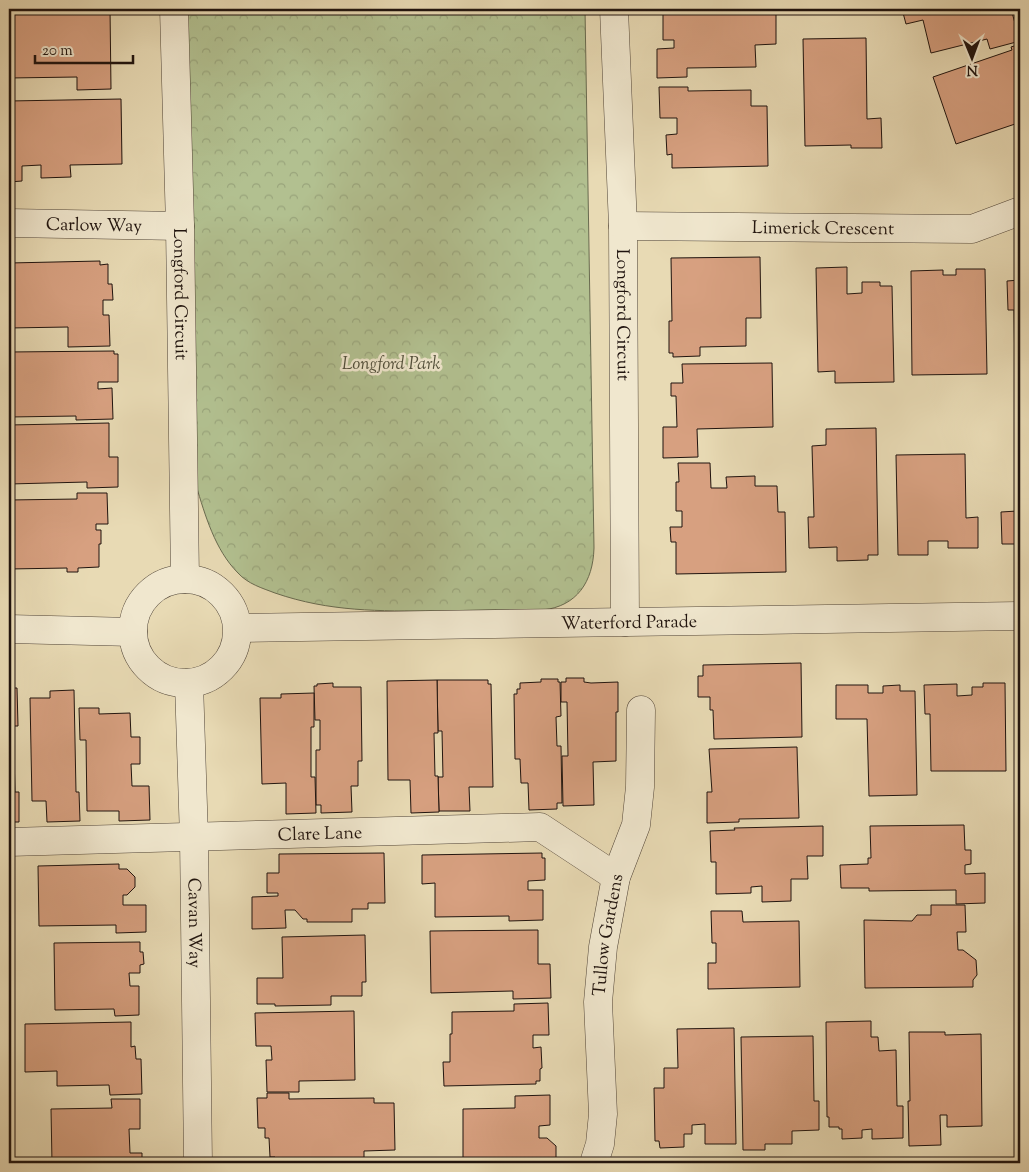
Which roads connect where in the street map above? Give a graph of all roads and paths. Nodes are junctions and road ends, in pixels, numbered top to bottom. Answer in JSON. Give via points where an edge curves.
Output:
{"nodes":[{"id":1,"x":174,"y":9,"type":"edge"},
{"id":2,"x":614,"y":9,"type":"edge"},
{"id":3,"x":1020,"y":211,"type":"edge"},
{"id":4,"x":9,"y":223,"type":"edge"},
{"id":5,"x":180,"y":226,"type":"junction"},
{"id":6,"x":623,"y":226,"type":"junction"},
{"id":7,"x":185,"y":579,"type":"junction"},
{"id":8,"x":1020,"y":616,"type":"edge"},
{"id":9,"x":625,"y":622,"type":"junction"},
{"id":10,"x":238,"y":628,"type":"junction"},
{"id":11,"x":9,"y":629,"type":"edge"},
{"id":12,"x":133,"y":632,"type":"junction"},
{"id":13,"x":189,"y":683,"type":"junction"},
{"id":14,"x":641,"y":710,"type":"dead end"},
{"id":15,"x":194,"y":838,"type":"junction"},
{"id":16,"x":9,"y":842,"type":"edge"},
{"id":17,"x":616,"y":876,"type":"junction"},
{"id":18,"x":198,"y":1163,"type":"edge"},
{"id":19,"x":594,"y":1163,"type":"edge"}],
"edges":[{"from":1,"to":5,"type":"street","name":"Longford Circuit"},
{"from":2,"to":6,"type":"street","name":"Longford Circuit"},
{"from":3,"to":6,"type":"street","name":"Limerick Crescent","via":[[972,229]]},
{"from":4,"to":5,"type":"street","name":"Carlow Way"},
{"from":5,"to":7,"type":"street","name":"Longford Circuit"},
{"from":6,"to":9,"type":"street","name":"Longford Circuit"},
{"from":7,"to":10,"type":"street","via":[[203,582],[219,591],[231,605]]},
{"from":7,"to":12,"type":"street","via":[[159,587],[145,599],[136,614]]},
{"from":8,"to":9,"type":"street","name":"Waterford Parade"},
{"from":9,"to":10,"type":"street","name":"Waterford Parade"},
{"from":10,"to":13,"type":"street","via":[[236,646],[228,662],[214,675]]},
{"from":11,"to":12,"type":"street"},
{"from":12,"to":13,"type":"street","via":[[142,660],[155,673],[171,681]]},
{"from":13,"to":15,"type":"street","name":"Cavan Way"},
{"from":14,"to":17,"type":"street","name":"Tullow Gardens","via":[[636,825]]},
{"from":15,"to":16,"type":"street","name":"Clare Lane"},
{"from":15,"to":17,"type":"street","name":"Clare Lane","via":[[540,827]]},
{"from":15,"to":18,"type":"street","name":"Cavan Way"},
{"from":17,"to":19,"type":"street","name":"Tullow Gardens","via":[[603,947],[598,1002],[603,1114]]}]}
